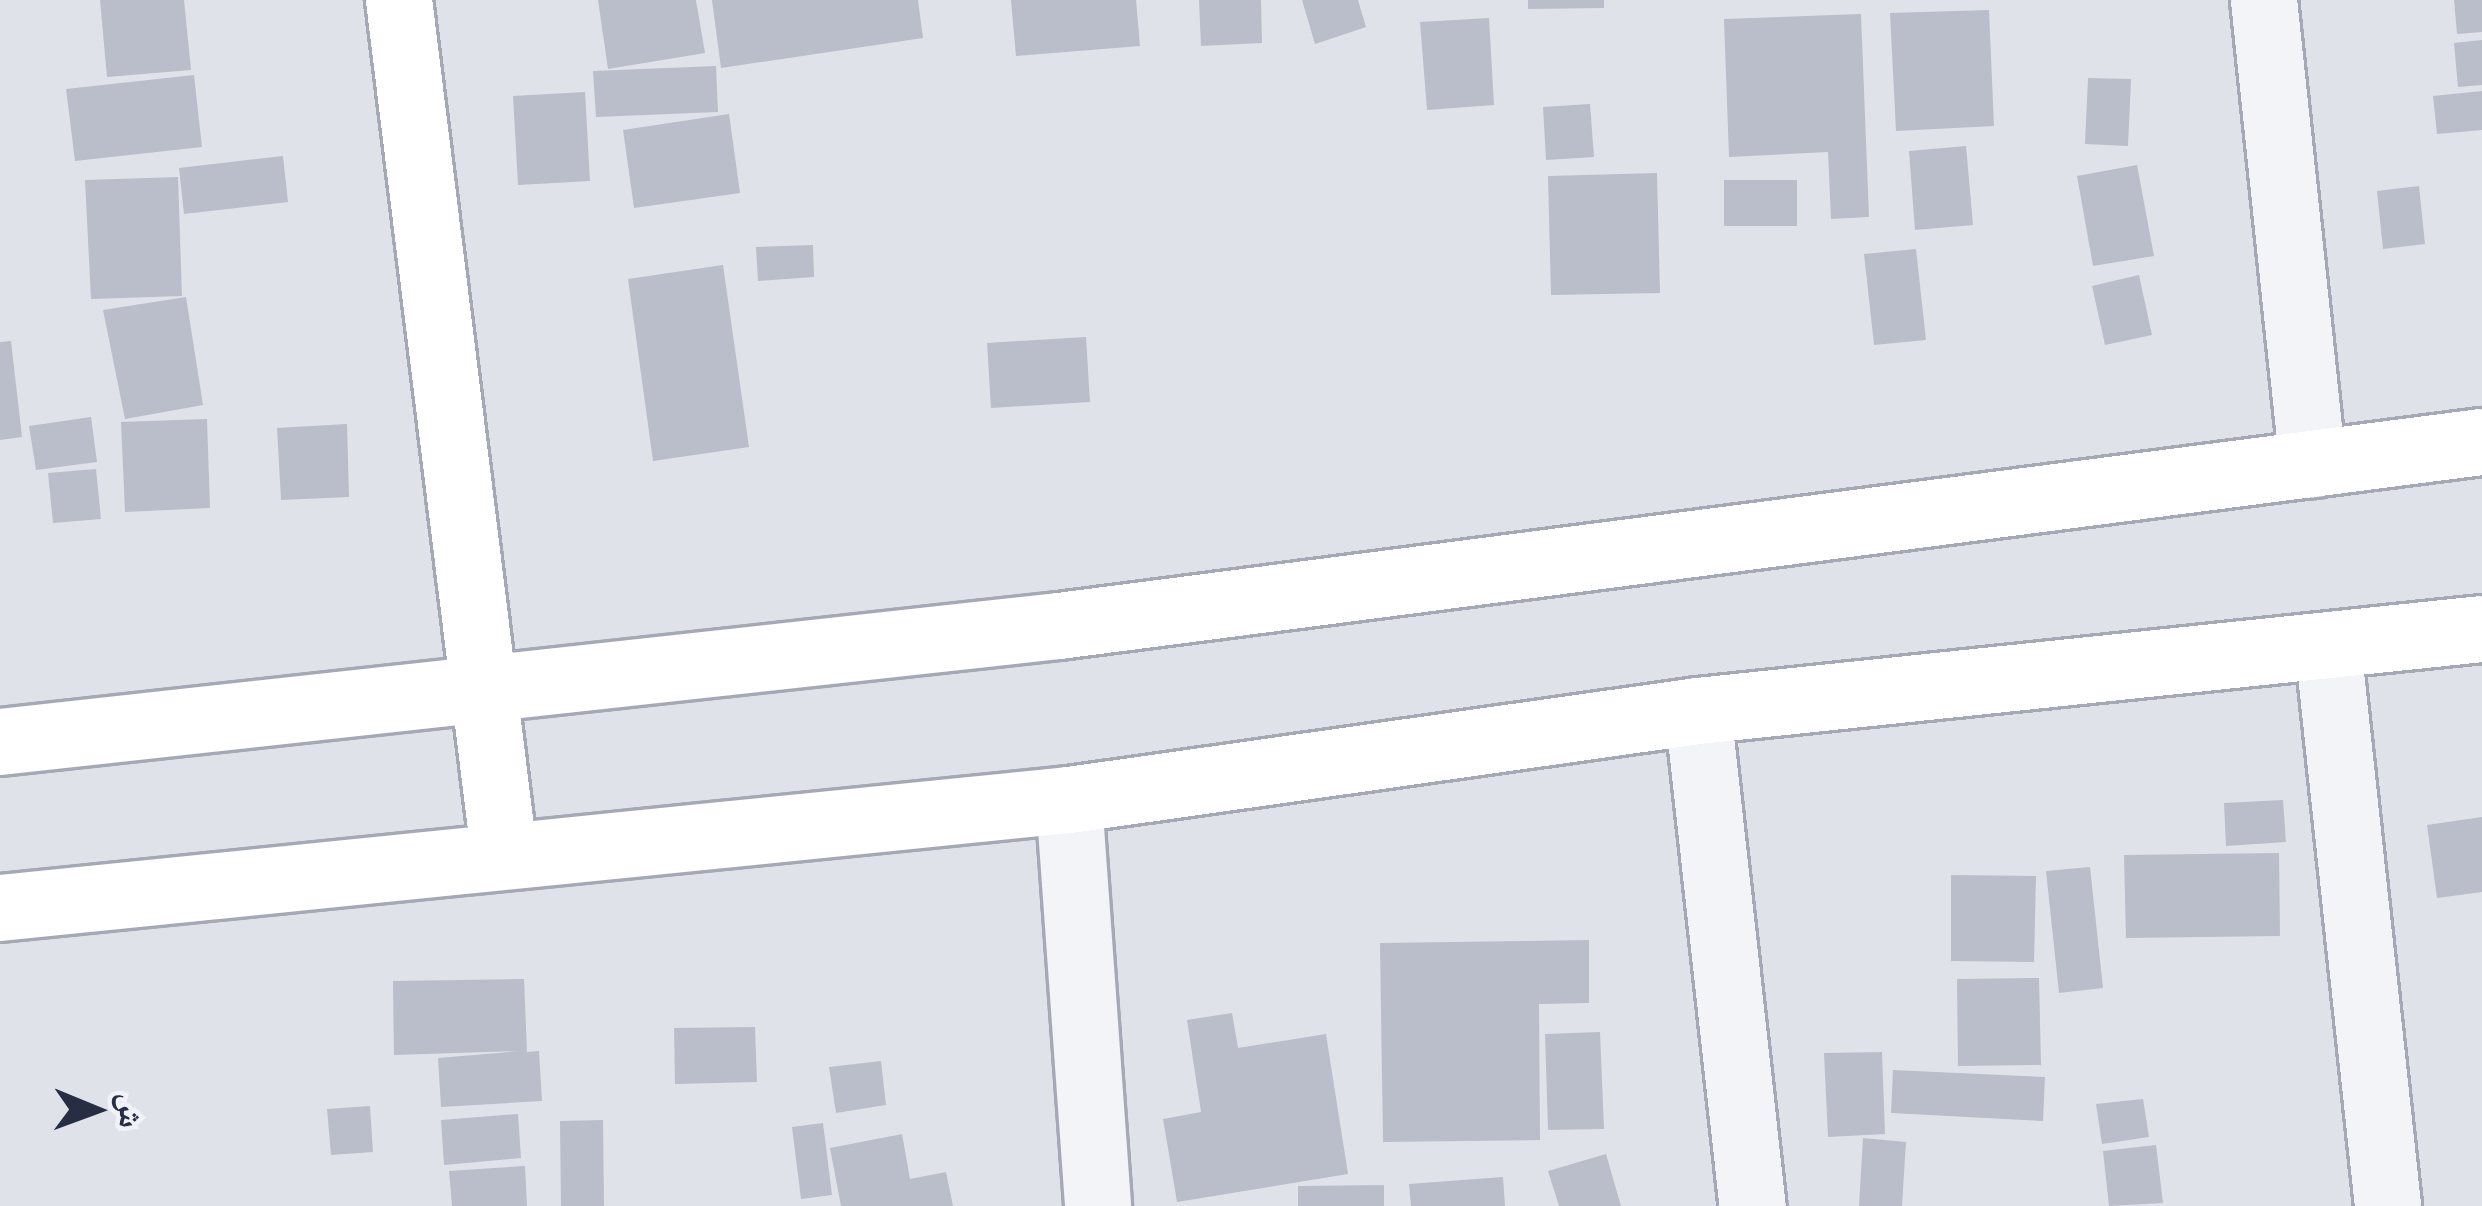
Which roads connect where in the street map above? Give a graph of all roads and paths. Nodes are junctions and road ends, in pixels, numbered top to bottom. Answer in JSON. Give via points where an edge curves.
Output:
{"nodes":[{"id":1,"x":399,"y":0,"type":"edge"},
{"id":2,"x":2264,"y":0,"type":"edge"},
{"id":3,"x":2482,"y":442,"type":"edge"},
{"id":4,"x":2313,"y":464,"type":"junction"},
{"id":5,"x":2482,"y":629,"type":"edge"},
{"id":6,"x":2328,"y":646,"type":"junction"},
{"id":7,"x":485,"y":683,"type":"junction"},
{"id":8,"x":1698,"y":712,"type":"junction"},
{"id":9,"x":0,"y":742,"type":"edge"},
{"id":10,"x":1069,"y":800,"type":"junction"},
{"id":11,"x":504,"y":853,"type":"junction"},
{"id":12,"x":0,"y":908,"type":"edge"},
{"id":13,"x":1098,"y":1206,"type":"edge"},
{"id":14,"x":1753,"y":1206,"type":"edge"},
{"id":15,"x":2388,"y":1206,"type":"edge"}],
"edges":[{"from":1,"to":7,"type":"main road"},
{"from":2,"to":4,"type":"street"},
{"from":3,"to":4,"type":"main road"},
{"from":4,"to":7,"type":"main road","via":[[1083,623]]},
{"from":5,"to":6,"type":"main road"},
{"from":6,"to":8,"type":"main road"},
{"from":6,"to":15,"type":"street"},
{"from":7,"to":9,"type":"main road"},
{"from":7,"to":11,"type":"main road"},
{"from":8,"to":10,"type":"main road"},
{"from":8,"to":14,"type":"street"},
{"from":10,"to":11,"type":"main road"},
{"from":10,"to":13,"type":"street"},
{"from":11,"to":12,"type":"main road"}]}
